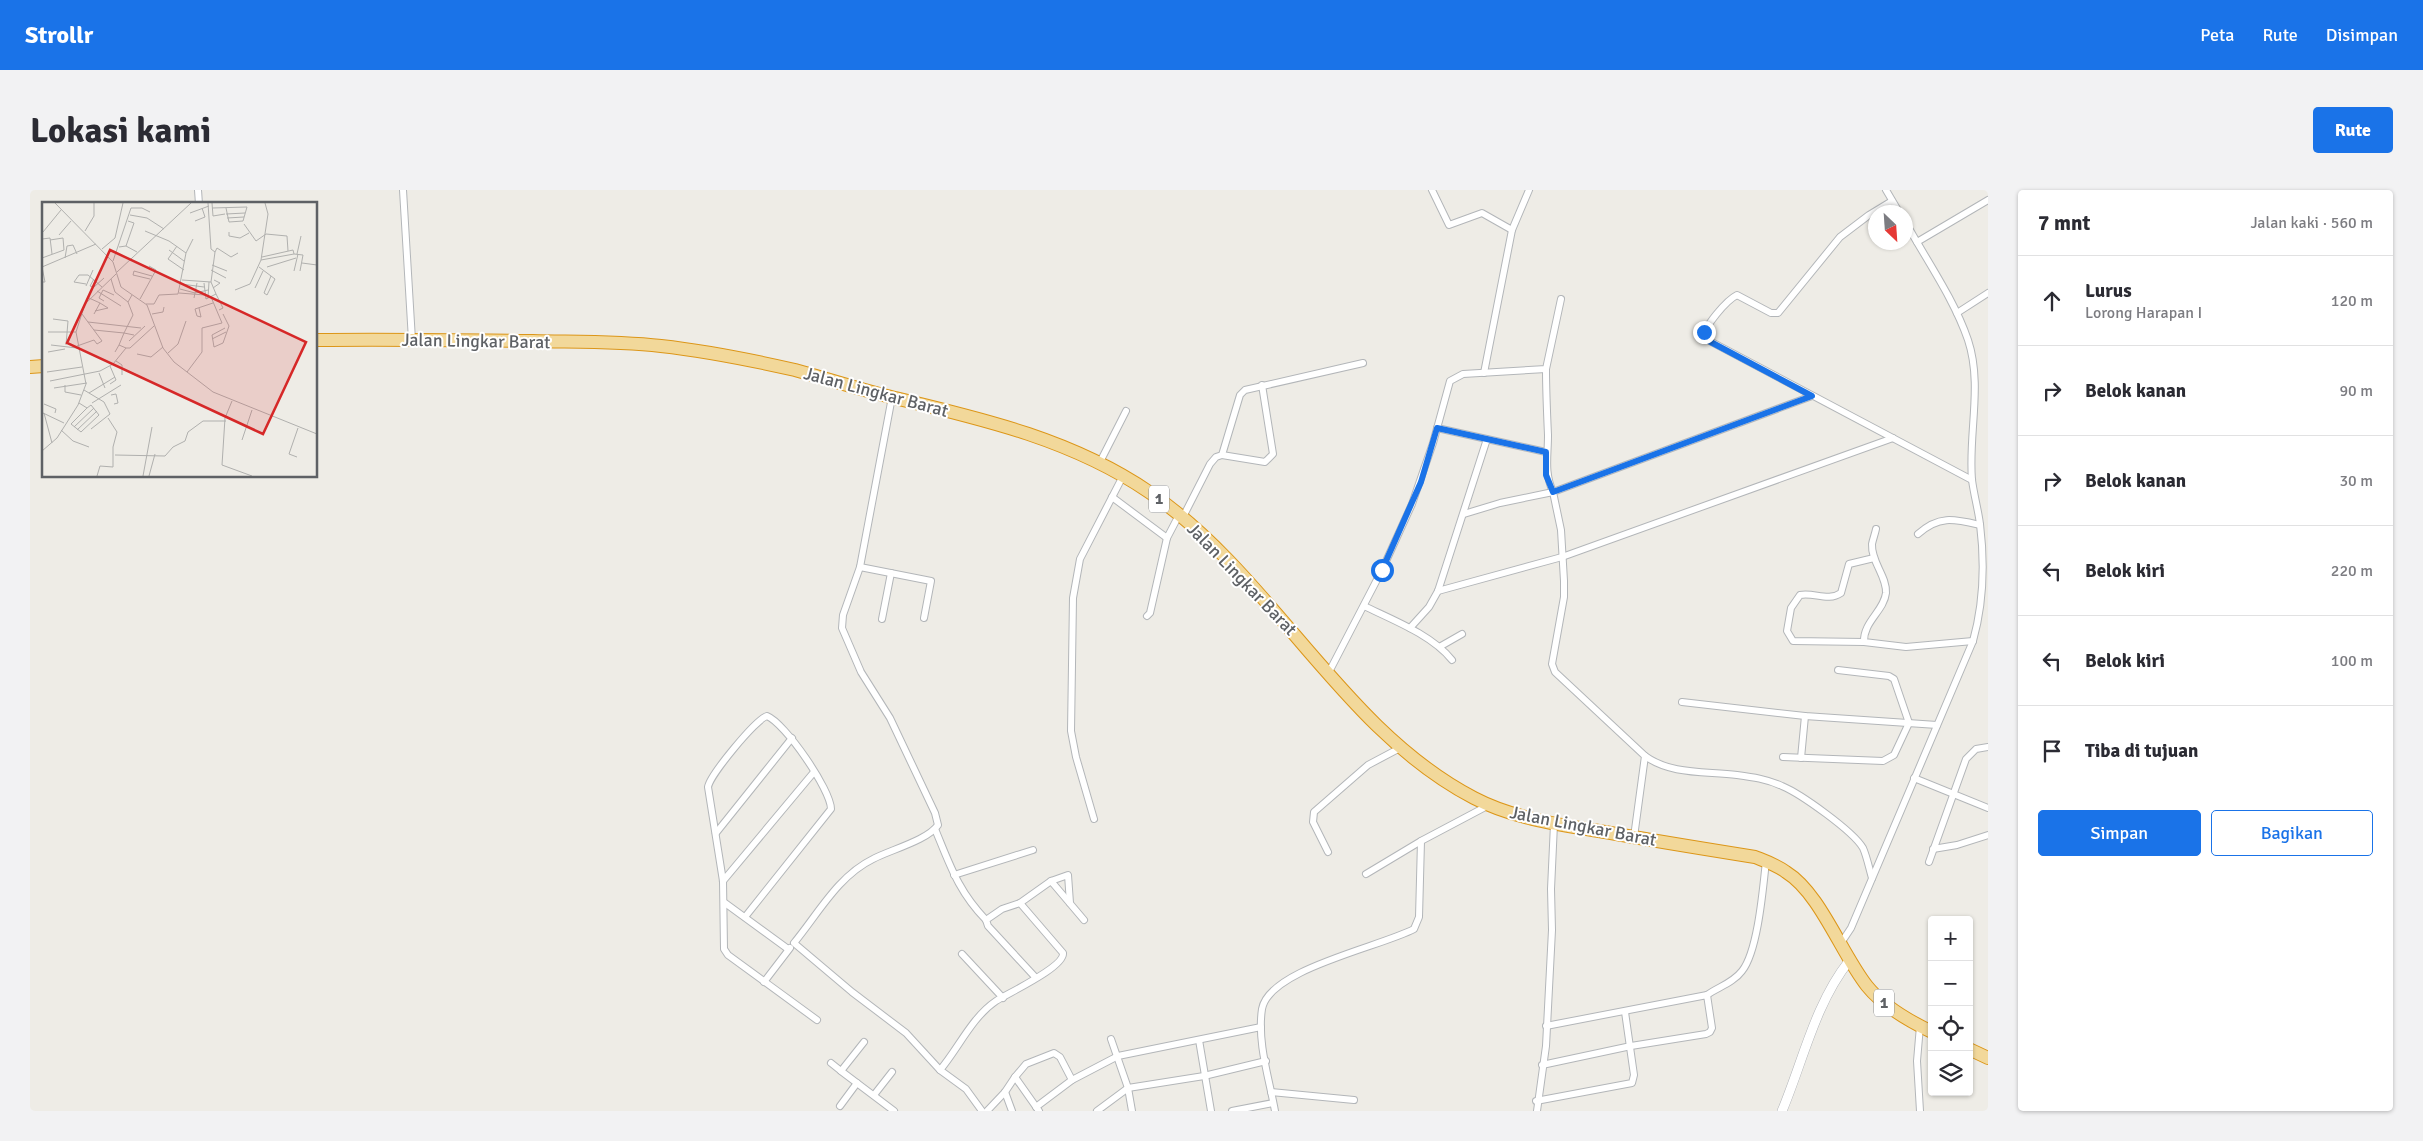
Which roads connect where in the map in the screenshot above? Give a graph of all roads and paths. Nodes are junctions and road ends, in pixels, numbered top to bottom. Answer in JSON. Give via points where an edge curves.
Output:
{"nodes":[{"id":1,"x":403,"y":190,"type":"edge"},
{"id":2,"x":1432,"y":190,"type":"edge"},
{"id":3,"x":1529,"y":190,"type":"edge"},
{"id":4,"x":1886,"y":190,"type":"edge"},
{"id":5,"x":1988,"y":200,"type":"edge"},
{"id":6,"x":1892,"y":201,"type":"junction"},
{"id":7,"x":1895,"y":205,"type":"edge"},
{"id":8,"x":1512,"y":230,"type":"junction"},
{"id":9,"x":1913,"y":237,"type":"edge"},
{"id":10,"x":1916,"y":242,"type":"junction"},
{"id":11,"x":1988,"y":293,"type":"edge"},
{"id":12,"x":1561,"y":299,"type":"dead end"},
{"id":13,"x":1957,"y":313,"type":"junction"},
{"id":14,"x":318,"y":340,"type":"edge"},
{"id":15,"x":412,"y":340,"type":"junction"},
{"id":16,"x":1364,"y":362,"type":"dead end"},
{"id":17,"x":1546,"y":369,"type":"junction"},
{"id":18,"x":1484,"y":373,"type":"junction"},
{"id":19,"x":1262,"y":385,"type":"junction"},
{"id":20,"x":1812,"y":396,"type":"junction"},
{"id":21,"x":892,"y":397,"type":"junction"},
{"id":22,"x":1126,"y":411,"type":"dead end"},
{"id":23,"x":1437,"y":428,"type":"junction"},
{"id":24,"x":1893,"y":438,"type":"junction"},
{"id":25,"x":1487,"y":439,"type":"junction"},
{"id":26,"x":1546,"y":452,"type":"junction"},
{"id":27,"x":1222,"y":455,"type":"junction"},
{"id":28,"x":1100,"y":462,"type":"junction"},
{"id":29,"x":1123,"y":476,"type":"junction"},
{"id":30,"x":1972,"y":480,"type":"junction"},
{"id":31,"x":1553,"y":492,"type":"junction"},
{"id":32,"x":1112,"y":497,"type":"junction"},
{"id":33,"x":1464,"y":514,"type":"junction"},
{"id":34,"x":1181,"y":516,"type":"junction"},
{"id":35,"x":1980,"y":525,"type":"junction"},
{"id":36,"x":1876,"y":529,"type":"dead end"},
{"id":37,"x":1918,"y":534,"type":"dead end"},
{"id":38,"x":1167,"y":538,"type":"junction"},
{"id":39,"x":1562,"y":557,"type":"junction"},
{"id":40,"x":1874,"y":558,"type":"junction"},
{"id":41,"x":860,"y":567,"type":"junction"},
{"id":42,"x":891,"y":573,"type":"junction"},
{"id":43,"x":1438,"y":591,"type":"junction"},
{"id":44,"x":1364,"y":606,"type":"junction"},
{"id":45,"x":1148,"y":616,"type":"dead end"},
{"id":46,"x":924,"y":618,"type":"dead end"},
{"id":47,"x":882,"y":619,"type":"dead end"},
{"id":48,"x":1410,"y":628,"type":"junction"},
{"id":49,"x":1462,"y":634,"type":"dead end"},
{"id":50,"x":1973,"y":641,"type":"junction"},
{"id":51,"x":1864,"y":642,"type":"junction"},
{"id":52,"x":1441,"y":646,"type":"junction"},
{"id":53,"x":1452,"y":660,"type":"dead end"},
{"id":54,"x":1838,"y":670,"type":"dead end"},
{"id":55,"x":1329,"y":672,"type":"junction"},
{"id":56,"x":1682,"y":702,"type":"dead end"},
{"id":57,"x":1805,"y":716,"type":"junction"},
{"id":58,"x":1909,"y":723,"type":"junction"},
{"id":59,"x":1937,"y":725,"type":"junction"},
{"id":60,"x":792,"y":738,"type":"junction"},
{"id":61,"x":1988,"y":747,"type":"edge"},
{"id":62,"x":1400,"y":748,"type":"junction"},
{"id":63,"x":1645,"y":756,"type":"junction"},
{"id":64,"x":1783,"y":757,"type":"dead end"},
{"id":65,"x":1801,"y":758,"type":"junction"},
{"id":66,"x":814,"y":772,"type":"junction"},
{"id":67,"x":1914,"y":778,"type":"junction"},
{"id":68,"x":1954,"y":795,"type":"junction"},
{"id":69,"x":1489,"y":805,"type":"junction"},
{"id":70,"x":1988,"y":808,"type":"edge"},
{"id":71,"x":1094,"y":818,"type":"dead end"},
{"id":72,"x":1554,"y":824,"type":"junction"},
{"id":73,"x":935,"y":829,"type":"junction"},
{"id":74,"x":716,"y":833,"type":"junction"},
{"id":75,"x":1988,"y":835,"type":"edge"},
{"id":76,"x":1634,"y":837,"type":"junction"},
{"id":77,"x":1421,"y":840,"type":"junction"},
{"id":78,"x":1933,"y":849,"type":"junction"},
{"id":79,"x":1033,"y":850,"type":"dead end"},
{"id":80,"x":1328,"y":852,"type":"dead end"},
{"id":81,"x":1766,"y":861,"type":"junction"},
{"id":82,"x":1929,"y":862,"type":"dead end"},
{"id":83,"x":1366,"y":874,"type":"dead end"},
{"id":84,"x":954,"y":875,"type":"junction"},
{"id":85,"x":1872,"y":878,"type":"junction"},
{"id":86,"x":723,"y":881,"type":"junction"},
{"id":87,"x":1051,"y":881,"type":"junction"},
{"id":88,"x":725,"y":902,"type":"junction"},
{"id":89,"x":1020,"y":902,"type":"junction"},
{"id":90,"x":1070,"y":903,"type":"junction"},
{"id":91,"x":745,"y":917,"type":"junction"},
{"id":92,"x":986,"y":920,"type":"junction"},
{"id":93,"x":1084,"y":920,"type":"dead end"},
{"id":94,"x":794,"y":943,"type":"junction"},
{"id":95,"x":1840,"y":945,"type":"junction"},
{"id":96,"x":788,"y":949,"type":"junction"},
{"id":97,"x":962,"y":954,"type":"dead end"},
{"id":98,"x":1848,"y":961,"type":"junction"},
{"id":99,"x":1036,"y":978,"type":"junction"},
{"id":100,"x":764,"y":982,"type":"junction"},
{"id":101,"x":1707,"y":995,"type":"junction"},
{"id":102,"x":1002,"y":998,"type":"junction"},
{"id":103,"x":1625,"y":1012,"type":"junction"},
{"id":104,"x":817,"y":1020,"type":"dead end"},
{"id":105,"x":1261,"y":1026,"type":"junction"},
{"id":106,"x":1546,"y":1026,"type":"junction"},
{"id":107,"x":1926,"y":1029,"type":"edge"},
{"id":108,"x":1111,"y":1039,"type":"dead end"},
{"id":109,"x":1199,"y":1040,"type":"junction"},
{"id":110,"x":864,"y":1042,"type":"dead end"},
{"id":111,"x":1630,"y":1046,"type":"junction"},
{"id":112,"x":1973,"y":1051,"type":"edge"},
{"id":113,"x":1118,"y":1056,"type":"junction"},
{"id":114,"x":1988,"y":1058,"type":"edge"},
{"id":115,"x":1266,"y":1061,"type":"junction"},
{"id":116,"x":831,"y":1063,"type":"dead end"},
{"id":117,"x":1542,"y":1065,"type":"junction"},
{"id":118,"x":940,"y":1070,"type":"junction"},
{"id":119,"x":842,"y":1071,"type":"junction"},
{"id":120,"x":892,"y":1072,"type":"dead end"},
{"id":121,"x":1204,"y":1076,"type":"junction"},
{"id":122,"x":1016,"y":1077,"type":"junction"},
{"id":123,"x":1072,"y":1080,"type":"junction"},
{"id":124,"x":857,"y":1083,"type":"junction"},
{"id":125,"x":1128,"y":1088,"type":"junction"},
{"id":126,"x":1006,"y":1092,"type":"junction"},
{"id":127,"x":1271,"y":1092,"type":"junction"},
{"id":128,"x":874,"y":1095,"type":"junction"},
{"id":129,"x":1354,"y":1100,"type":"dead end"},
{"id":130,"x":1536,"y":1101,"type":"junction"},
{"id":131,"x":1273,"y":1103,"type":"junction"},
{"id":132,"x":840,"y":1106,"type":"dead end"},
{"id":133,"x":1038,"y":1109,"type":"edge"},
{"id":134,"x":894,"y":1111,"type":"edge"},
{"id":135,"x":982,"y":1111,"type":"edge"},
{"id":136,"x":987,"y":1111,"type":"edge"},
{"id":137,"x":1012,"y":1111,"type":"edge"},
{"id":138,"x":1097,"y":1111,"type":"edge"},
{"id":139,"x":1132,"y":1111,"type":"edge"},
{"id":140,"x":1211,"y":1111,"type":"edge"},
{"id":141,"x":1232,"y":1111,"type":"edge"},
{"id":142,"x":1275,"y":1111,"type":"edge"},
{"id":143,"x":1537,"y":1111,"type":"edge"},
{"id":144,"x":1782,"y":1111,"type":"edge"},
{"id":145,"x":1920,"y":1111,"type":"edge"}],
"edges":[{"from":1,"to":15,"type":"street"},
{"from":2,"to":8,"type":"street","via":[[1449,225],[1482,213]]},
{"from":3,"to":8,"type":"street"},
{"from":4,"to":6,"type":"street"},
{"from":5,"to":10,"type":"street"},
{"from":6,"to":7,"type":"street"},
{"from":6,"to":20,"type":"street","via":[[1840,237],[1778,313],[1771,313],[1737,295],[1730,299],[1704,332],[1707,340]]},
{"from":8,"to":18,"type":"street"},
{"from":9,"to":10,"type":"street"},
{"from":10,"to":13,"type":"street"},
{"from":11,"to":13,"type":"street"},
{"from":12,"to":17,"type":"street"},
{"from":13,"to":30,"type":"street","via":[[1973,360],[1975,382]]},
{"from":14,"to":15,"type":"highway","name":"Jalan Lingkar Barat","number":"1"},
{"from":15,"to":21,"type":"highway","name":"Jalan Lingkar Barat","number":"1","via":[[658,345],[747,359]]},
{"from":16,"to":19,"type":"street"},
{"from":17,"to":18,"type":"street"},
{"from":17,"to":26,"type":"street"},
{"from":18,"to":23,"type":"street","via":[[1463,374],[1450,381]]},
{"from":19,"to":27,"type":"street","via":[[1240,395]]},
{"from":19,"to":27,"type":"street","via":[[1273,454],[1265,462]]},
{"from":20,"to":24,"type":"street"},
{"from":20,"to":31,"type":"street"},
{"from":21,"to":28,"type":"highway","name":"Jalan Lingkar Barat","number":"1","via":[[1038,437]]},
{"from":21,"to":41,"type":"street"},
{"from":22,"to":28,"type":"street"},
{"from":23,"to":25,"type":"street"},
{"from":23,"to":44,"type":"street","via":[[1418,490]]},
{"from":24,"to":30,"type":"street"},
{"from":24,"to":39,"type":"street"},
{"from":25,"to":26,"type":"street"},
{"from":25,"to":33,"type":"street"},
{"from":26,"to":31,"type":"street","via":[[1546,475]]},
{"from":27,"to":34,"type":"street","via":[[1210,464]]},
{"from":28,"to":29,"type":"highway","name":"Jalan Lingkar Barat","number":"1"},
{"from":29,"to":32,"type":"street"},
{"from":29,"to":34,"type":"highway","name":"Jalan Lingkar Barat","number":"1"},
{"from":30,"to":35,"type":"street"},
{"from":31,"to":33,"type":"street"},
{"from":31,"to":39,"type":"street","via":[[1561,530]]},
{"from":32,"to":38,"type":"street"},
{"from":32,"to":71,"type":"street","via":[[1077,567],[1071,633],[1071,731]]},
{"from":33,"to":43,"type":"street"},
{"from":34,"to":38,"type":"street"},
{"from":34,"to":55,"type":"highway","name":"Jalan Lingkar Barat","number":"1","via":[[1231,563]]},
{"from":35,"to":37,"type":"street","via":[[1944,520],[1928,525]]},
{"from":35,"to":50,"type":"street","via":[[1983,592]]},
{"from":36,"to":40,"type":"street","via":[[1872,545]]},
{"from":38,"to":45,"type":"street"},
{"from":39,"to":43,"type":"street"},
{"from":39,"to":63,"type":"street","via":[[1564,597],[1553,670]]},
{"from":40,"to":51,"type":"street","via":[[1884,580],[1886,596],[1866,628]]},
{"from":40,"to":51,"type":"street","via":[[1849,564],[1842,593],[1837,596],[1800,595],[1791,608],[1786,632],[1793,641]]},
{"from":41,"to":42,"type":"street"},
{"from":41,"to":73,"type":"street","via":[[843,615],[842,632],[861,672],[890,718],[935,813],[938,820]]},
{"from":42,"to":46,"type":"street","via":[[932,581]]},
{"from":42,"to":47,"type":"street"},
{"from":43,"to":48,"type":"street"},
{"from":44,"to":48,"type":"street"},
{"from":44,"to":55,"type":"street"},
{"from":48,"to":52,"type":"street"},
{"from":49,"to":52,"type":"street"},
{"from":50,"to":51,"type":"street","via":[[1906,647]]},
{"from":50,"to":59,"type":"street"},
{"from":52,"to":53,"type":"street"},
{"from":54,"to":58,"type":"street","via":[[1894,679]]},
{"from":55,"to":62,"type":"highway","name":"Jalan Lingkar Barat","number":"1"},
{"from":56,"to":57,"type":"street"},
{"from":57,"to":58,"type":"street"},
{"from":57,"to":65,"type":"street"},
{"from":58,"to":59,"type":"street"},
{"from":58,"to":65,"type":"street","via":[[1894,755],[1887,761]]},
{"from":59,"to":67,"type":"street"},
{"from":60,"to":66,"type":"street"},
{"from":60,"to":74,"type":"street"},
{"from":60,"to":74,"type":"street","via":[[770,717],[763,717],[715,773],[708,787]]},
{"from":61,"to":68,"type":"street","via":[[1976,749],[1966,759]]},
{"from":62,"to":69,"type":"highway","name":"Jalan Lingkar Barat","number":"1","via":[[1451,785]]},
{"from":62,"to":80,"type":"street","via":[[1368,765],[1314,812],[1313,822]]},
{"from":63,"to":76,"type":"street"},
{"from":63,"to":85,"type":"street","via":[[1670,768],[1746,776],[1784,786],[1854,836],[1864,850]]},
{"from":64,"to":65,"type":"street"},
{"from":66,"to":86,"type":"street"},
{"from":66,"to":91,"type":"street","via":[[829,798],[831,809]]},
{"from":67,"to":68,"type":"street"},
{"from":67,"to":85,"type":"street"},
{"from":68,"to":70,"type":"street"},
{"from":68,"to":78,"type":"street"},
{"from":69,"to":72,"type":"highway","name":"Jalan Lingkar Barat","number":"1"},
{"from":69,"to":77,"type":"street"},
{"from":72,"to":76,"type":"highway","name":"Jalan Lingkar Barat","number":"1"},
{"from":72,"to":106,"type":"street"},
{"from":73,"to":84,"type":"street"},
{"from":73,"to":94,"type":"street","via":[[872,859],[849,874]]},
{"from":74,"to":86,"type":"street"},
{"from":75,"to":78,"type":"street"},
{"from":76,"to":81,"type":"highway","name":"Jalan Lingkar Barat","number":"1"},
{"from":77,"to":83,"type":"street"},
{"from":77,"to":105,"type":"street","via":[[1419,917],[1414,929],[1305,969],[1285,981],[1266,997]]},
{"from":78,"to":82,"type":"street"},
{"from":79,"to":84,"type":"street"},
{"from":81,"to":95,"type":"highway","name":"Jalan Lingkar Barat","number":"1","via":[[1788,872],[1811,896]]},
{"from":81,"to":101,"type":"street","via":[[1758,924],[1743,971]]},
{"from":84,"to":92,"type":"street","via":[[971,904]]},
{"from":85,"to":95,"type":"street","via":[[1851,928]]},
{"from":86,"to":88,"type":"street"},
{"from":87,"to":89,"type":"street"},
{"from":87,"to":90,"type":"street"},
{"from":87,"to":90,"type":"street","via":[[1068,875]]},
{"from":88,"to":91,"type":"street"},
{"from":88,"to":100,"type":"street","via":[[726,953]]},
{"from":89,"to":92,"type":"street"},
{"from":89,"to":99,"type":"street","via":[[1063,953],[1061,962]]},
{"from":90,"to":93,"type":"street"},
{"from":91,"to":96,"type":"street"},
{"from":92,"to":99,"type":"street"},
{"from":94,"to":96,"type":"street"},
{"from":94,"to":118,"type":"street","via":[[906,1032]]},
{"from":95,"to":98,"type":"highway","name":"Jalan Lingkar Barat","number":"1"},
{"from":96,"to":100,"type":"street"},
{"from":97,"to":102,"type":"street"},
{"from":98,"to":107,"type":"highway","name":"Jalan Lingkar Barat","number":"1","via":[[1888,1006]]},
{"from":98,"to":144,"type":"main road","via":[[1836,976],[1817,1019]]},
{"from":99,"to":102,"type":"street"},
{"from":100,"to":104,"type":"street"},
{"from":101,"to":103,"type":"street"},
{"from":101,"to":111,"type":"street","via":[[1712,1028],[1709,1033]]},
{"from":102,"to":118,"type":"street","via":[[979,1017]]},
{"from":103,"to":106,"type":"street"},
{"from":103,"to":111,"type":"street"},
{"from":105,"to":109,"type":"street"},
{"from":105,"to":115,"type":"street"},
{"from":106,"to":117,"type":"street"},
{"from":107,"to":145,"type":"street","via":[[1917,1061]]},
{"from":108,"to":113,"type":"street"},
{"from":109,"to":113,"type":"street"},
{"from":109,"to":121,"type":"street"},
{"from":110,"to":119,"type":"street"},
{"from":111,"to":117,"type":"street"},
{"from":111,"to":130,"type":"street","via":[[1634,1075],[1630,1084]]},
{"from":112,"to":114,"type":"highway"},
{"from":113,"to":123,"type":"street"},
{"from":113,"to":125,"type":"street"},
{"from":115,"to":121,"type":"street"},
{"from":115,"to":127,"type":"street"},
{"from":116,"to":119,"type":"street"},
{"from":117,"to":130,"type":"street"},
{"from":118,"to":135,"type":"street","via":[[966,1089]]},
{"from":119,"to":124,"type":"street"},
{"from":120,"to":128,"type":"street"},
{"from":121,"to":125,"type":"street"},
{"from":121,"to":140,"type":"street"},
{"from":122,"to":123,"type":"street","via":[[1026,1064],[1054,1053]]},
{"from":122,"to":126,"type":"street"},
{"from":122,"to":133,"type":"street"},
{"from":123,"to":133,"type":"street"},
{"from":124,"to":128,"type":"street"},
{"from":124,"to":132,"type":"street"},
{"from":125,"to":138,"type":"street"},
{"from":125,"to":139,"type":"street"},
{"from":126,"to":136,"type":"street"},
{"from":126,"to":137,"type":"street"},
{"from":127,"to":129,"type":"street"},
{"from":127,"to":131,"type":"street"},
{"from":128,"to":134,"type":"street"},
{"from":130,"to":143,"type":"street"},
{"from":131,"to":141,"type":"street"},
{"from":131,"to":142,"type":"street"}]}
